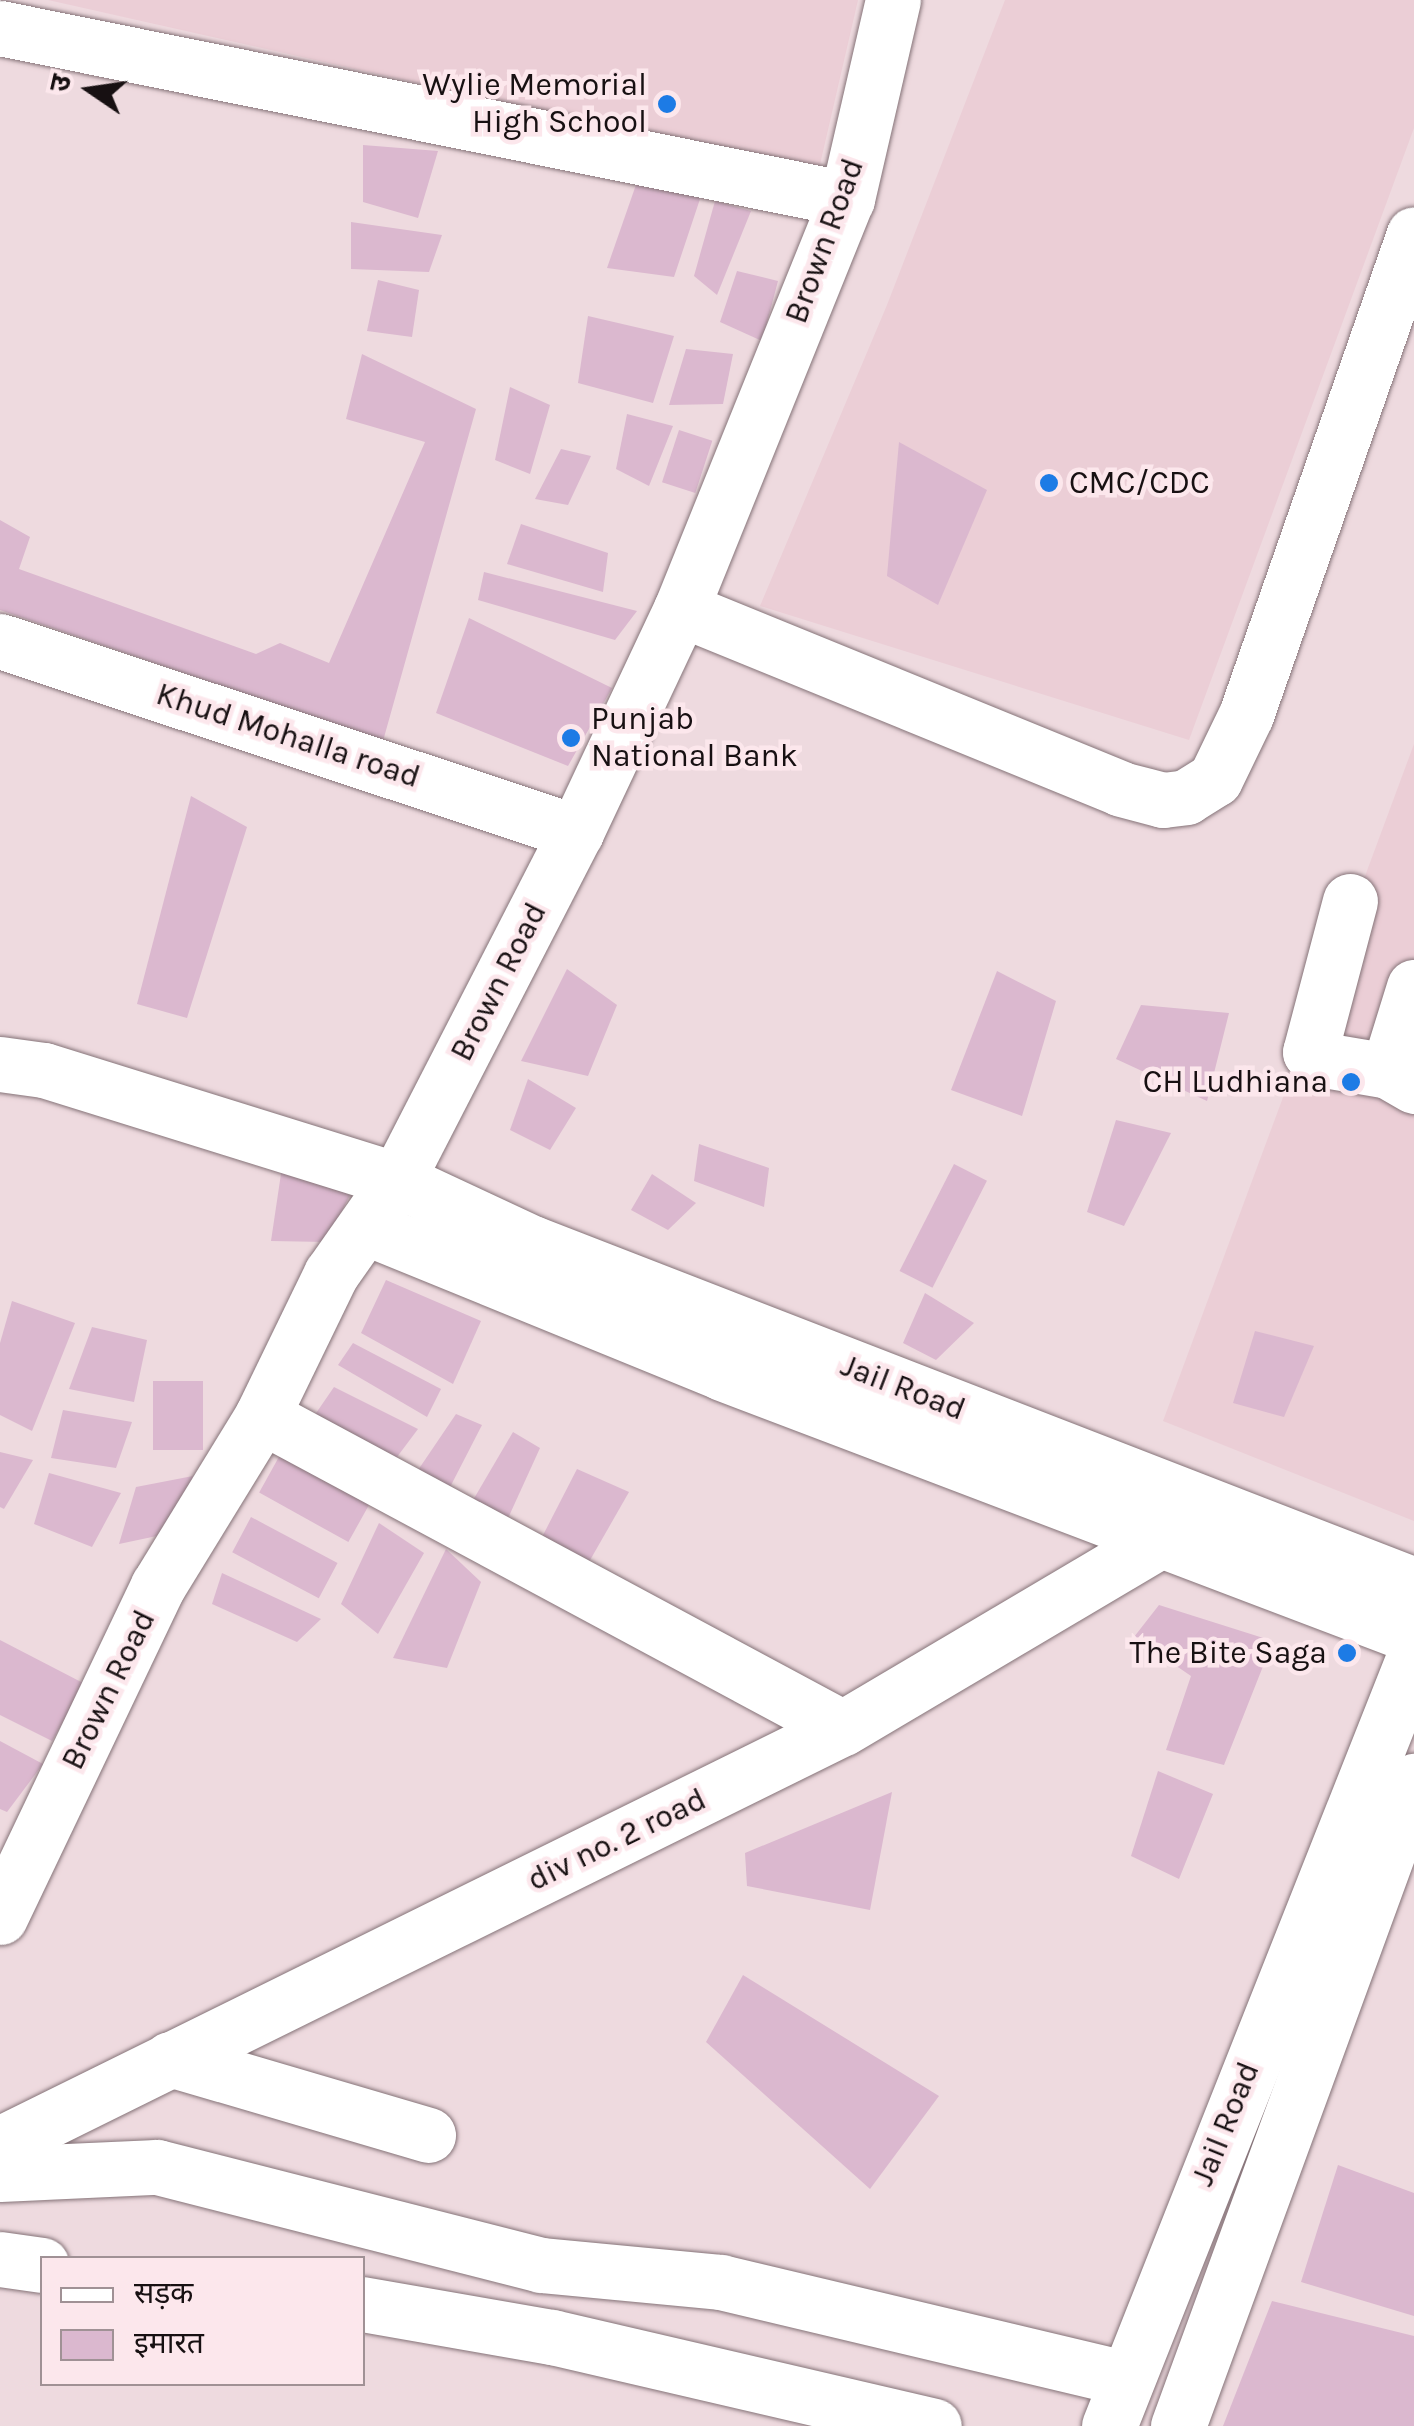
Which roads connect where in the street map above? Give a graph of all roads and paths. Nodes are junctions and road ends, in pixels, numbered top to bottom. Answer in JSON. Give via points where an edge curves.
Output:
{"nodes":[{"id":1,"x":893,"y":0,"type":"edge"},
{"id":2,"x":0,"y":28,"type":"edge"},
{"id":3,"x":847,"y":199,"type":"junction"},
{"id":4,"x":1414,"y":234,"type":"edge"},
{"id":5,"x":680,"y":609,"type":"junction"},
{"id":6,"x":0,"y":641,"type":"edge"},
{"id":7,"x":576,"y":832,"type":"junction"},
{"id":8,"x":1350,"y":901,"type":"dead end"},
{"id":9,"x":1414,"y":987,"type":"edge"},
{"id":10,"x":0,"y":1064,"type":"edge"},
{"id":11,"x":1401,"y":1079,"type":"edge"},
{"id":12,"x":397,"y":1180,"type":"junction"},
{"id":13,"x":364,"y":1227,"type":"junction"},
{"id":14,"x":262,"y":1416,"type":"junction"},
{"id":15,"x":1221,"y":1514,"type":"junction"},
{"id":16,"x":1159,"y":1541,"type":"junction"},
{"id":17,"x":1414,"y":1586,"type":"edge"},
{"id":18,"x":1414,"y":1636,"type":"edge"},
{"id":19,"x":1414,"y":1657,"type":"edge"},
{"id":20,"x":843,"y":1728,"type":"junction"},
{"id":21,"x":1414,"y":1780,"type":"edge"},
{"id":22,"x":0,"y":1917,"type":"edge"},
{"id":23,"x":170,"y":2059,"type":"junction"},
{"id":24,"x":428,"y":2135,"type":"dead end"},
{"id":25,"x":0,"y":2144,"type":"edge"},
{"id":26,"x":0,"y":2174,"type":"edge"},
{"id":27,"x":1203,"y":2179,"type":"junction"},
{"id":28,"x":1259,"y":2202,"type":"junction"},
{"id":29,"x":0,"y":2260,"type":"edge"},
{"id":30,"x":40,"y":2265,"type":"edge"},
{"id":31,"x":365,"y":2305,"type":"edge"},
{"id":32,"x":1118,"y":2403,"type":"edge"},
{"id":33,"x":934,"y":2426,"type":"edge"},
{"id":34,"x":1178,"y":2426,"type":"edge"}],
"edges":[{"from":1,"to":3,"type":"street","name":"Brown Road"},
{"from":2,"to":3,"type":"street"},
{"from":3,"to":5,"type":"street","name":"Brown Road"},
{"from":4,"to":5,"type":"street","via":[[1246,716],[1215,778],[1186,798],[1163,800],[1122,789]]},
{"from":5,"to":7,"type":"street","name":"Brown Road"},
{"from":6,"to":7,"type":"street","name":"Khud Mohalla road"},
{"from":7,"to":12,"type":"street","name":"Brown Road"},
{"from":8,"to":11,"type":"street","via":[[1310,1052]]},
{"from":9,"to":11,"type":"street"},
{"from":10,"to":12,"type":"street","name":"Jail Road","via":[[44,1070]]},
{"from":12,"to":13,"type":"street","name":"Brown Road"},
{"from":12,"to":15,"type":"street","name":"Jail Road","via":[[532,1242]]},
{"from":13,"to":14,"type":"street","name":"Brown Road","via":[[331,1274]]},
{"from":13,"to":16,"type":"street"},
{"from":14,"to":20,"type":"street"},
{"from":14,"to":22,"type":"street","name":"Brown Road","via":[[158,1586]]},
{"from":15,"to":16,"type":"street","name":"div no. 2 road"},
{"from":15,"to":17,"type":"street","name":"Jail Road"},
{"from":16,"to":18,"type":"street"},
{"from":16,"to":20,"type":"street","name":"div no. 2 road"},
{"from":19,"to":27,"type":"street","name":"Jail Road"},
{"from":20,"to":23,"type":"street","name":"div no. 2 road"},
{"from":21,"to":28,"type":"street","name":"Jail Road"},
{"from":23,"to":24,"type":"street"},
{"from":23,"to":25,"type":"street","name":"div no. 2 road"},
{"from":26,"to":32,"type":"street","via":[[157,2168],[541,2265],[721,2282]]},
{"from":27,"to":28,"type":"street"},
{"from":27,"to":32,"type":"street","name":"Jail Road"},
{"from":28,"to":34,"type":"street","name":"Jail Road"},
{"from":29,"to":30,"type":"street"},
{"from":31,"to":33,"type":"street","via":[[552,2337]]}]}
